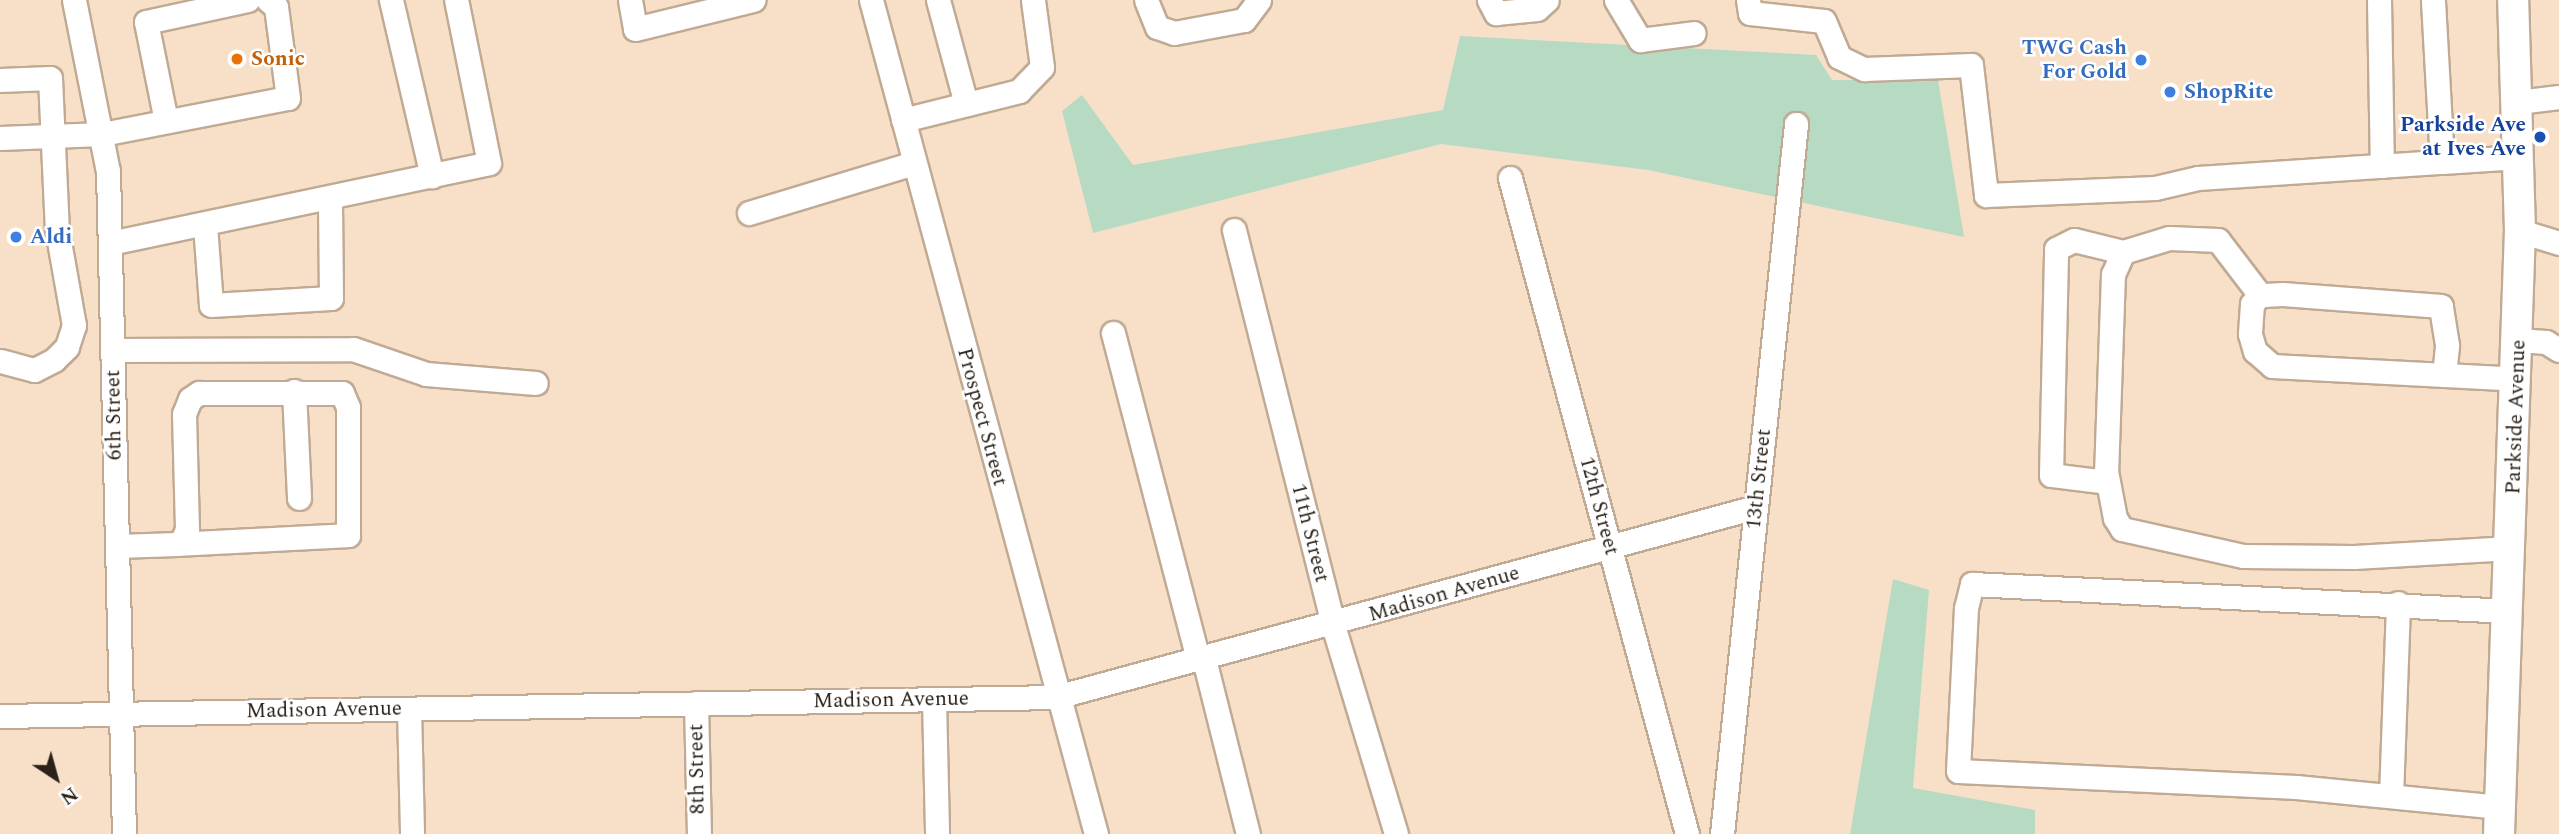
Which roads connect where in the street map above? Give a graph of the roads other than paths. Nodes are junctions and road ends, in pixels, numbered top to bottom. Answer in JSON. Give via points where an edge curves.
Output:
{"nodes":[{"id":1,"x":74,"y":0,"type":"edge"},
{"id":2,"x":248,"y":0,"type":"edge"},
{"id":3,"x":268,"y":0,"type":"edge"},
{"id":4,"x":391,"y":0,"type":"edge"},
{"id":5,"x":456,"y":0,"type":"edge"},
{"id":6,"x":630,"y":0,"type":"edge"},
{"id":7,"x":752,"y":0,"type":"edge"},
{"id":8,"x":871,"y":0,"type":"edge"},
{"id":9,"x":938,"y":0,"type":"edge"},
{"id":10,"x":1033,"y":0,"type":"edge"},
{"id":11,"x":1146,"y":0,"type":"edge"},
{"id":12,"x":1259,"y":0,"type":"edge"},
{"id":13,"x":1489,"y":0,"type":"edge"},
{"id":14,"x":1547,"y":0,"type":"edge"},
{"id":15,"x":1616,"y":0,"type":"edge"},
{"id":16,"x":1748,"y":0,"type":"edge"},
{"id":17,"x":2379,"y":0,"type":"edge"},
{"id":18,"x":2433,"y":0,"type":"edge"},
{"id":19,"x":2513,"y":0,"type":"edge"},
{"id":20,"x":1694,"y":33,"type":"dead end"},
{"id":21,"x":0,"y":80,"type":"edge"},
{"id":22,"x":2559,"y":97,"type":"edge"},
{"id":23,"x":2518,"y":102,"type":"junction"},
{"id":24,"x":966,"y":104,"type":"junction"},
{"id":25,"x":903,"y":120,"type":"junction"},
{"id":26,"x":166,"y":121,"type":"junction"},
{"id":27,"x":1796,"y":124,"type":"dead end"},
{"id":28,"x":102,"y":134,"type":"junction"},
{"id":29,"x":54,"y":137,"type":"junction"},
{"id":30,"x":0,"y":138,"type":"edge"},
{"id":31,"x":2519,"y":157,"type":"junction"},
{"id":32,"x":2442,"y":162,"type":"junction"},
{"id":33,"x":914,"y":163,"type":"junction"},
{"id":34,"x":2382,"y":166,"type":"junction"},
{"id":35,"x":432,"y":176,"type":"junction"},
{"id":36,"x":1510,"y":178,"type":"dead end"},
{"id":37,"x":330,"y":198,"type":"junction"},
{"id":38,"x":749,"y":213,"type":"dead end"},
{"id":39,"x":205,"y":226,"type":"junction"},
{"id":40,"x":1234,"y":230,"type":"dead end"},
{"id":41,"x":2520,"y":232,"type":"junction"},
{"id":42,"x":110,"y":243,"type":"junction"},
{"id":43,"x":2559,"y":243,"type":"edge"},
{"id":44,"x":2123,"y":252,"type":"junction"},
{"id":45,"x":2260,"y":295,"type":"junction"},
{"id":46,"x":1113,"y":333,"type":"dead end"},
{"id":47,"x":2518,"y":340,"type":"junction"},
{"id":48,"x":112,"y":350,"type":"junction"},
{"id":49,"x":2559,"y":350,"type":"edge"},
{"id":50,"x":0,"y":361,"type":"edge"},
{"id":51,"x":2444,"y":375,"type":"junction"},
{"id":52,"x":2517,"y":379,"type":"junction"},
{"id":53,"x":536,"y":383,"type":"dead end"},
{"id":54,"x":294,"y":391,"type":"junction"},
{"id":55,"x":2108,"y":482,"type":"junction"},
{"id":56,"x":299,"y":498,"type":"dead end"},
{"id":57,"x":1756,"y":508,"type":"junction"},
{"id":58,"x":177,"y":544,"type":"junction"},
{"id":59,"x":117,"y":546,"type":"junction"},
{"id":60,"x":1610,"y":548,"type":"junction"},
{"id":61,"x":2511,"y":548,"type":"junction"},
{"id":62,"x":2398,"y":603,"type":"junction"},
{"id":63,"x":2508,"y":611,"type":"junction"},
{"id":64,"x":1333,"y":625,"type":"junction"},
{"id":65,"x":1201,"y":660,"type":"junction"},
{"id":66,"x":1056,"y":697,"type":"junction"},
{"id":67,"x":934,"y":699,"type":"junction"},
{"id":68,"x":696,"y":704,"type":"junction"},
{"id":69,"x":409,"y":709,"type":"junction"},
{"id":70,"x":121,"y":714,"type":"junction"},
{"id":71,"x":0,"y":716,"type":"edge"},
{"id":72,"x":2391,"y":796,"type":"junction"},
{"id":73,"x":2499,"y":821,"type":"edge"},
{"id":74,"x":124,"y":834,"type":"edge"},
{"id":75,"x":412,"y":834,"type":"edge"},
{"id":76,"x":699,"y":834,"type":"edge"},
{"id":77,"x":937,"y":834,"type":"edge"},
{"id":78,"x":1096,"y":834,"type":"edge"},
{"id":79,"x":1248,"y":834,"type":"edge"},
{"id":80,"x":1396,"y":834,"type":"edge"},
{"id":81,"x":1688,"y":834,"type":"edge"},
{"id":82,"x":1722,"y":834,"type":"edge"}],
"edges":[{"from":1,"to":28,"type":"street","name":"6th Street"},
{"from":2,"to":26,"type":"street","via":[[145,22]]},
{"from":3,"to":26,"type":"street","via":[[276,7],[288,98]]},
{"from":4,"to":35,"type":"street"},
{"from":5,"to":35,"type":"street","via":[[489,163]]},
{"from":6,"to":7,"type":"street","via":[[635,29]]},
{"from":8,"to":25,"type":"street","name":"Prospect Street"},
{"from":9,"to":24,"type":"street"},
{"from":10,"to":24,"type":"street","via":[[1042,67],[1019,90]]},
{"from":11,"to":12,"type":"street","via":[[1157,27],[1174,33],[1244,20]]},
{"from":13,"to":14,"type":"street","via":[[1496,13],[1537,9]]},
{"from":15,"to":20,"type":"street","via":[[1640,40]]},
{"from":16,"to":34,"type":"street","via":[[1750,13],[1824,21],[1839,57],[1864,69],[1970,65],[1986,195],[2155,188],[2198,178]]},
{"from":17,"to":34,"type":"street"},
{"from":18,"to":32,"type":"street"},
{"from":19,"to":23,"type":"main road","name":"Parkside Avenue"},
{"from":21,"to":29,"type":"street","via":[[50,78]]},
{"from":22,"to":23,"type":"street"},
{"from":23,"to":31,"type":"main road","name":"Parkside Avenue"},
{"from":24,"to":25,"type":"street"},
{"from":25,"to":33,"type":"street","name":"Prospect Street"},
{"from":26,"to":28,"type":"street"},
{"from":27,"to":57,"type":"street","name":"13th Street"},
{"from":28,"to":29,"type":"street"},
{"from":28,"to":42,"type":"street","name":"6th Street"},
{"from":29,"to":30,"type":"street"},
{"from":29,"to":50,"type":"street","via":[[57,230],[74,325],[67,347],[34,370]]},
{"from":31,"to":32,"type":"street"},
{"from":31,"to":41,"type":"main road","name":"Parkside Avenue"},
{"from":32,"to":34,"type":"street"},
{"from":33,"to":38,"type":"street"},
{"from":33,"to":66,"type":"street","name":"Prospect Street"},
{"from":35,"to":37,"type":"street"},
{"from":36,"to":60,"type":"street","name":"12th Street"},
{"from":37,"to":39,"type":"street"},
{"from":37,"to":39,"type":"street","via":[[331,298],[211,305]]},
{"from":39,"to":42,"type":"street"},
{"from":40,"to":64,"type":"street","name":"11th Street"},
{"from":41,"to":43,"type":"street"},
{"from":41,"to":47,"type":"main road","name":"Parkside Avenue"},
{"from":42,"to":48,"type":"street","name":"6th Street"},
{"from":44,"to":45,"type":"street","via":[[2169,238],[2218,240]]},
{"from":44,"to":55,"type":"street","via":[[2113,274]]},
{"from":44,"to":55,"type":"street","via":[[2074,240],[2056,249],[2051,475]]},
{"from":45,"to":51,"type":"street","via":[[2441,306],[2447,345]]},
{"from":45,"to":51,"type":"street","via":[[2252,304],[2250,334],[2255,351],[2272,366]]},
{"from":46,"to":65,"type":"street"},
{"from":47,"to":49,"type":"street","via":[[2546,342]]},
{"from":47,"to":52,"type":"main road","name":"Parkside Avenue"},
{"from":48,"to":53,"type":"street","via":[[353,349],[426,374]]},
{"from":48,"to":59,"type":"street","name":"6th Street"},
{"from":51,"to":52,"type":"street"},
{"from":52,"to":61,"type":"main road","name":"Parkside Avenue"},
{"from":54,"to":56,"type":"street"},
{"from":54,"to":58,"type":"street","via":[[199,393],[190,399],[184,414],[187,528]]},
{"from":54,"to":58,"type":"street","via":[[333,390],[347,400],[348,535]]},
{"from":55,"to":61,"type":"street","via":[[2122,529],[2243,556],[2354,557]]},
{"from":57,"to":60,"type":"street","name":"Madison Avenue"},
{"from":57,"to":82,"type":"street","name":"13th Street"},
{"from":58,"to":59,"type":"street"},
{"from":59,"to":70,"type":"street","name":"6th Street"},
{"from":60,"to":64,"type":"street","name":"Madison Avenue"},
{"from":60,"to":81,"type":"street","name":"12th Street"},
{"from":61,"to":63,"type":"main road","name":"Parkside Avenue"},
{"from":62,"to":63,"type":"street"},
{"from":62,"to":72,"type":"street"},
{"from":62,"to":72,"type":"street","via":[[1972,584],[1966,608],[1958,771],[2296,787]]},
{"from":63,"to":73,"type":"main road","name":"Parkside Avenue"},
{"from":64,"to":65,"type":"street","name":"Madison Avenue"},
{"from":64,"to":80,"type":"street","name":"11th Street"},
{"from":65,"to":66,"type":"street","name":"Madison Avenue"},
{"from":65,"to":79,"type":"street"},
{"from":66,"to":67,"type":"street","name":"Madison Avenue"},
{"from":66,"to":78,"type":"street","name":"Prospect Street"},
{"from":67,"to":68,"type":"street","name":"Madison Avenue"},
{"from":67,"to":77,"type":"street"},
{"from":68,"to":69,"type":"street","name":"Madison Avenue"},
{"from":68,"to":76,"type":"street","name":"8th Street"},
{"from":69,"to":70,"type":"street","name":"Madison Avenue"},
{"from":69,"to":75,"type":"street"},
{"from":70,"to":71,"type":"street","name":"Madison Avenue"},
{"from":70,"to":74,"type":"street","name":"6th Street"},
{"from":72,"to":73,"type":"street"}]}
